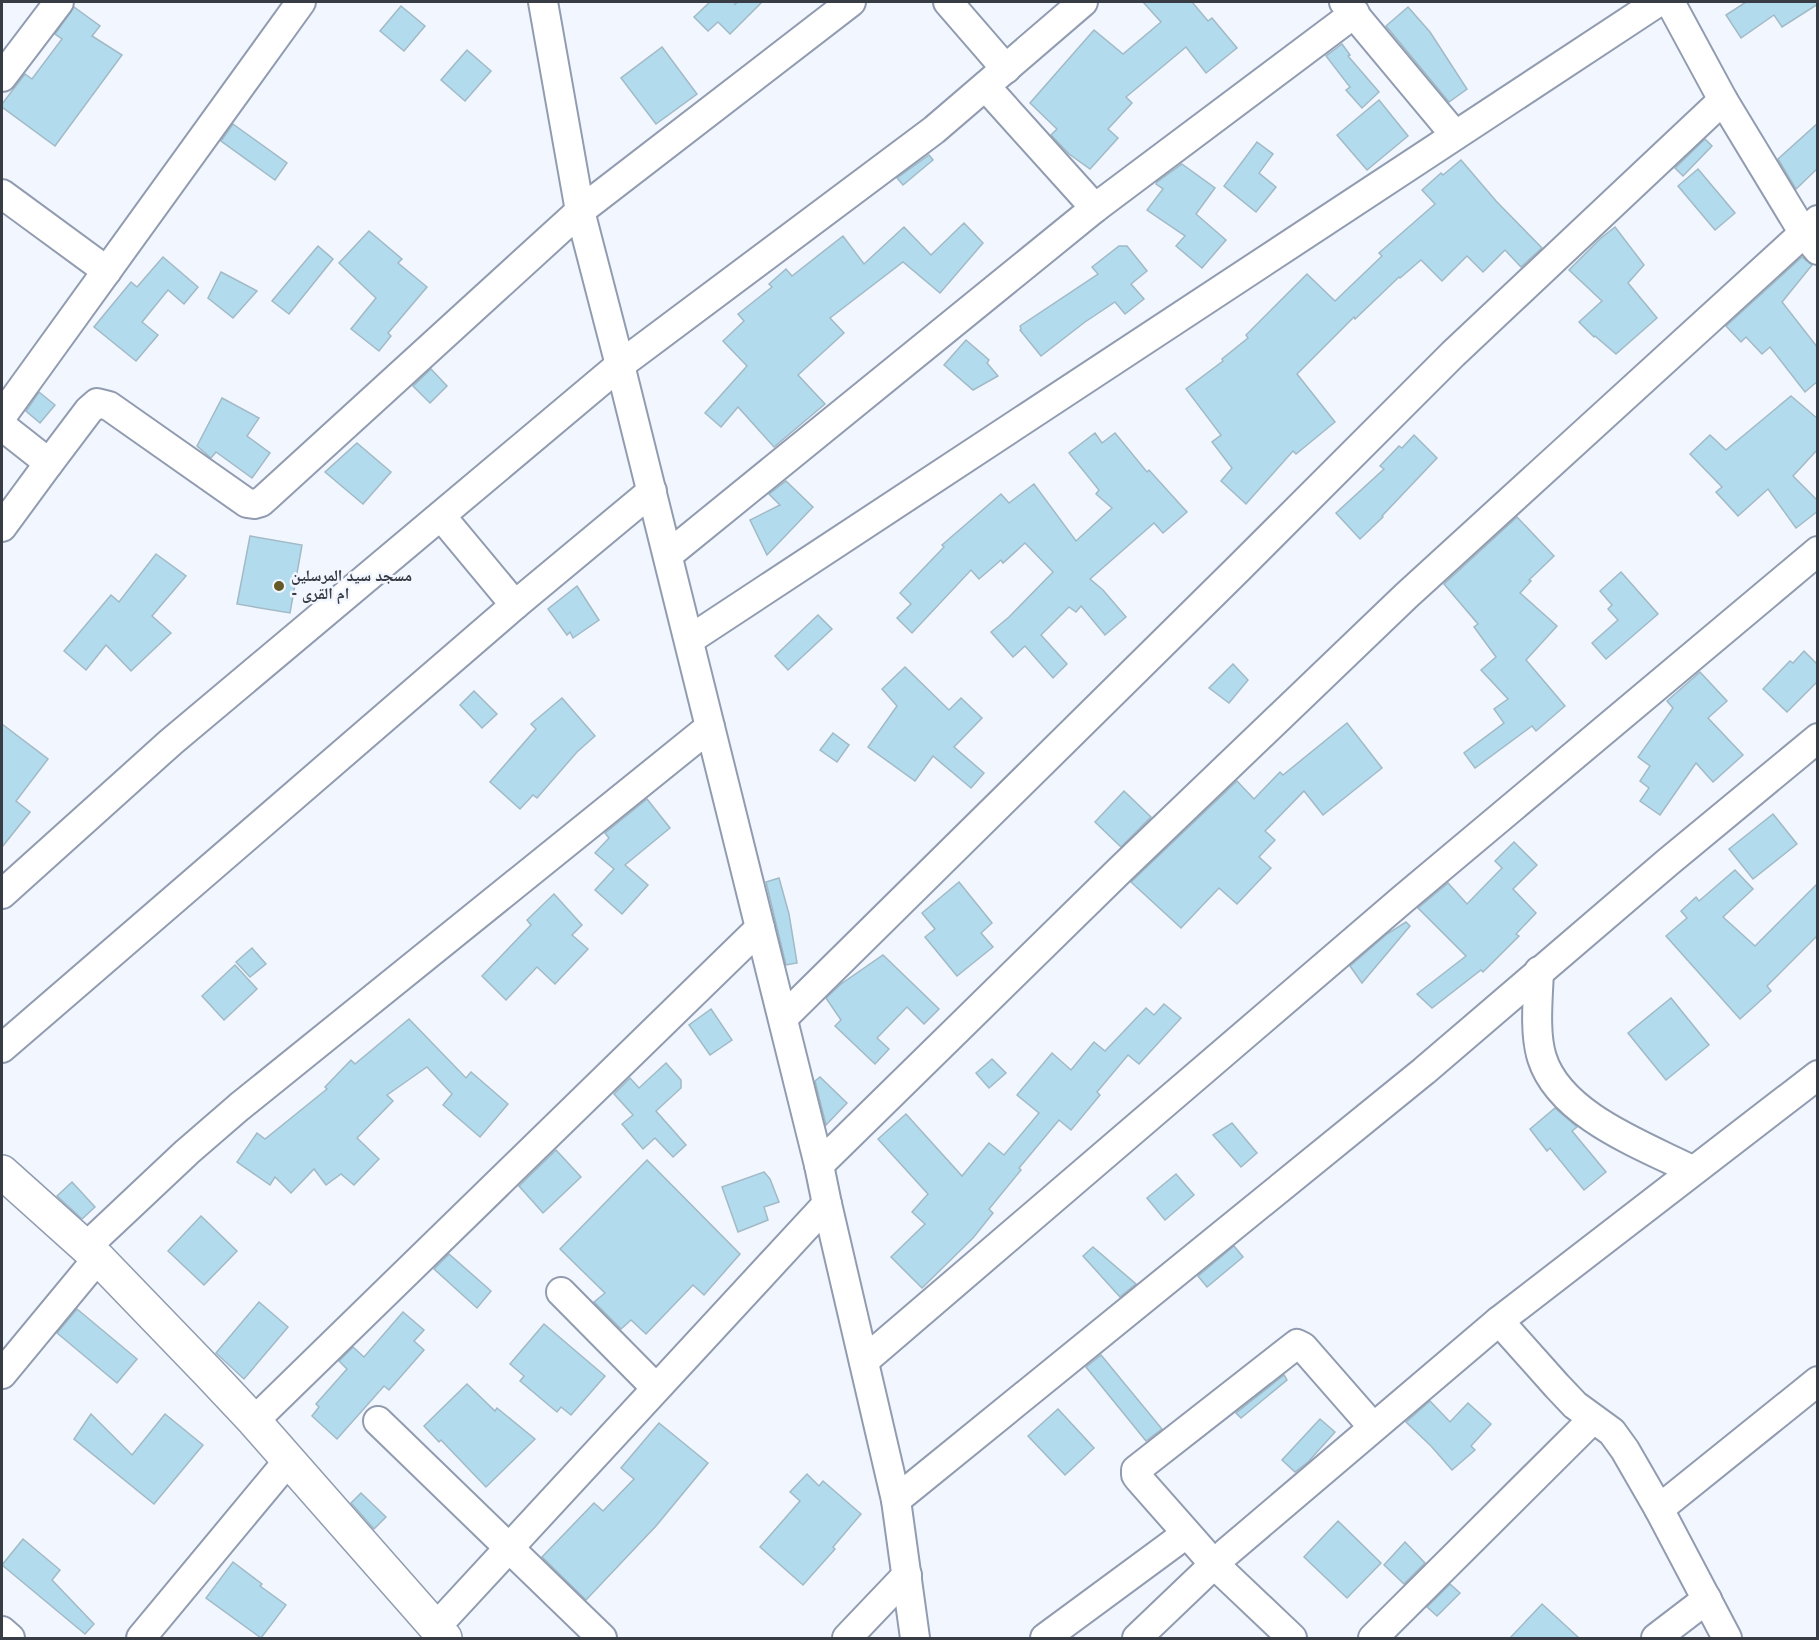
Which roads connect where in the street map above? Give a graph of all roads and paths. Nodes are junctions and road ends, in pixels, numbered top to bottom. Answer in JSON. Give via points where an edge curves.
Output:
{"nodes":[{"id":1,"x":59,"y":2,"type":"edge"},
{"id":2,"x":301,"y":2,"type":"edge"},
{"id":3,"x":851,"y":2,"type":"edge"},
{"id":4,"x":948,"y":2,"type":"edge"},
{"id":5,"x":1083,"y":2,"type":"edge"},
{"id":6,"x":1658,"y":2,"type":"edge"},
{"id":7,"x":1670,"y":2,"type":"edge"},
{"id":8,"x":550,"y":6,"type":"edge"},
{"id":9,"x":1349,"y":7,"type":"edge"},
{"id":10,"x":2,"y":77,"type":"edge"},
{"id":11,"x":996,"y":78,"type":"junction"},
{"id":12,"x":1724,"y":100,"type":"junction"},
{"id":13,"x":1455,"y":135,"type":"junction"},
{"id":14,"x":2,"y":194,"type":"edge"},
{"id":15,"x":1095,"y":208,"type":"junction"},
{"id":16,"x":580,"y":211,"type":"junction"},
{"id":17,"x":1813,"y":234,"type":"edge"},
{"id":18,"x":107,"y":271,"type":"junction"},
{"id":19,"x":621,"y":365,"type":"junction"},
{"id":20,"x":2,"y":416,"type":"edge"},
{"id":21,"x":2,"y":426,"type":"edge"},
{"id":22,"x":49,"y":463,"type":"junction"},
{"id":23,"x":652,"y":491,"type":"junction"},
{"id":24,"x":441,"y":516,"type":"junction"},
{"id":25,"x":2,"y":527,"type":"edge"},
{"id":26,"x":1818,"y":551,"type":"edge"},
{"id":27,"x":668,"y":555,"type":"junction"},
{"id":28,"x":515,"y":605,"type":"junction"},
{"id":29,"x":688,"y":640,"type":"junction"},
{"id":30,"x":710,"y":727,"type":"junction"},
{"id":31,"x":1818,"y":738,"type":"edge"},
{"id":32,"x":2,"y":894,"type":"edge"},
{"id":33,"x":760,"y":928,"type":"junction"},
{"id":34,"x":1539,"y":971,"type":"junction"},
{"id":35,"x":783,"y":1018,"type":"junction"},
{"id":36,"x":2,"y":1048,"type":"edge"},
{"id":37,"x":1818,"y":1075,"type":"edge"},
{"id":38,"x":819,"y":1165,"type":"junction"},
{"id":39,"x":1692,"y":1170,"type":"junction"},
{"id":40,"x":2,"y":1172,"type":"edge"},
{"id":41,"x":827,"y":1204,"type":"junction"},
{"id":42,"x":92,"y":1253,"type":"junction"},
{"id":43,"x":561,"y":1292,"type":"dead end"},
{"id":44,"x":1499,"y":1321,"type":"junction"},
{"id":45,"x":864,"y":1361,"type":"junction"},
{"id":46,"x":2,"y":1374,"type":"edge"},
{"id":47,"x":1818,"y":1381,"type":"edge"},
{"id":48,"x":656,"y":1388,"type":"junction"},
{"id":49,"x":1593,"y":1419,"type":"junction"},
{"id":50,"x":254,"y":1421,"type":"junction"},
{"id":51,"x":378,"y":1421,"type":"dead end"},
{"id":52,"x":1373,"y":1427,"type":"junction"},
{"id":53,"x":288,"y":1461,"type":"junction"},
{"id":54,"x":896,"y":1500,"type":"junction"},
{"id":55,"x":1659,"y":1509,"type":"junction"},
{"id":56,"x":1186,"y":1534,"type":"junction"},
{"id":57,"x":508,"y":1549,"type":"junction"},
{"id":58,"x":1214,"y":1564,"type":"junction"},
{"id":59,"x":907,"y":1575,"type":"junction"},
{"id":60,"x":1707,"y":1599,"type":"junction"},
{"id":61,"x":2,"y":1631,"type":"edge"},
{"id":62,"x":440,"y":1633,"type":"edge"},
{"id":63,"x":10,"y":1638,"type":"edge"},
{"id":64,"x":141,"y":1638,"type":"edge"},
{"id":65,"x":602,"y":1638,"type":"edge"},
{"id":66,"x":847,"y":1638,"type":"edge"},
{"id":67,"x":915,"y":1638,"type":"edge"},
{"id":68,"x":1045,"y":1638,"type":"edge"},
{"id":69,"x":1137,"y":1638,"type":"edge"},
{"id":70,"x":1292,"y":1638,"type":"edge"},
{"id":71,"x":1374,"y":1638,"type":"edge"},
{"id":72,"x":1656,"y":1638,"type":"edge"},
{"id":73,"x":1727,"y":1638,"type":"edge"}],
"edges":[{"from":1,"to":10,"type":"street"},
{"from":2,"to":18,"type":"street"},
{"from":3,"to":16,"type":"street"},
{"from":4,"to":11,"type":"street"},
{"from":5,"to":11,"type":"street"},
{"from":6,"to":13,"type":"street"},
{"from":7,"to":12,"type":"street"},
{"from":8,"to":16,"type":"street"},
{"from":9,"to":13,"type":"street"},
{"from":9,"to":15,"type":"street"},
{"from":11,"to":15,"type":"street"},
{"from":11,"to":19,"type":"street","via":[[934,130]]},
{"from":12,"to":17,"type":"street"},
{"from":12,"to":35,"type":"street","via":[[1453,354]]},
{"from":13,"to":29,"type":"street"},
{"from":14,"to":18,"type":"street"},
{"from":15,"to":27,"type":"street"},
{"from":16,"to":19,"type":"street"},
{"from":16,"to":22,"type":"street","via":[[261,502],[247,503],[109,406],[97,403]]},
{"from":17,"to":38,"type":"street","via":[[1380,620]]},
{"from":18,"to":20,"type":"street"},
{"from":19,"to":23,"type":"street"},
{"from":19,"to":24,"type":"street"},
{"from":21,"to":22,"type":"street"},
{"from":22,"to":25,"type":"street"},
{"from":23,"to":27,"type":"street"},
{"from":23,"to":28,"type":"street"},
{"from":24,"to":28,"type":"street"},
{"from":24,"to":32,"type":"street","via":[[171,742]]},
{"from":26,"to":45,"type":"street","via":[[1403,899]]},
{"from":27,"to":29,"type":"street"},
{"from":28,"to":36,"type":"street"},
{"from":29,"to":30,"type":"street"},
{"from":30,"to":33,"type":"street"},
{"from":30,"to":42,"type":"street","via":[[239,1107]]},
{"from":31,"to":34,"type":"street"},
{"from":33,"to":35,"type":"street"},
{"from":33,"to":50,"type":"street"},
{"from":34,"to":39,"type":"street","via":[[1541,1057],[1552,1080],[1585,1114]]},
{"from":34,"to":54,"type":"street","via":[[1424,1071]]},
{"from":35,"to":38,"type":"street"},
{"from":37,"to":39,"type":"street"},
{"from":38,"to":41,"type":"street"},
{"from":39,"to":44,"type":"street"},
{"from":40,"to":42,"type":"street"},
{"from":41,"to":45,"type":"street"},
{"from":41,"to":48,"type":"street"},
{"from":42,"to":46,"type":"street"},
{"from":42,"to":50,"type":"street"},
{"from":43,"to":48,"type":"street"},
{"from":44,"to":49,"type":"street","via":[[1575,1405]]},
{"from":44,"to":52,"type":"street"},
{"from":45,"to":54,"type":"street"},
{"from":47,"to":55,"type":"street"},
{"from":48,"to":57,"type":"street"},
{"from":49,"to":55,"type":"street","via":[[1612,1432]]},
{"from":49,"to":71,"type":"street"},
{"from":50,"to":53,"type":"street"},
{"from":51,"to":57,"type":"street"},
{"from":52,"to":56,"type":"street","via":[[1303,1347],[1292,1346],[1136,1470],[1139,1479]]},
{"from":52,"to":58,"type":"street"},
{"from":53,"to":62,"type":"street"},
{"from":53,"to":64,"type":"street"},
{"from":54,"to":59,"type":"street"},
{"from":55,"to":60,"type":"street"},
{"from":56,"to":58,"type":"street"},
{"from":56,"to":68,"type":"street"},
{"from":57,"to":62,"type":"street"},
{"from":57,"to":65,"type":"street"},
{"from":58,"to":69,"type":"street"},
{"from":58,"to":70,"type":"street"},
{"from":59,"to":66,"type":"street"},
{"from":59,"to":67,"type":"street"},
{"from":60,"to":72,"type":"street"},
{"from":60,"to":73,"type":"street"},
{"from":61,"to":63,"type":"street"}]}
